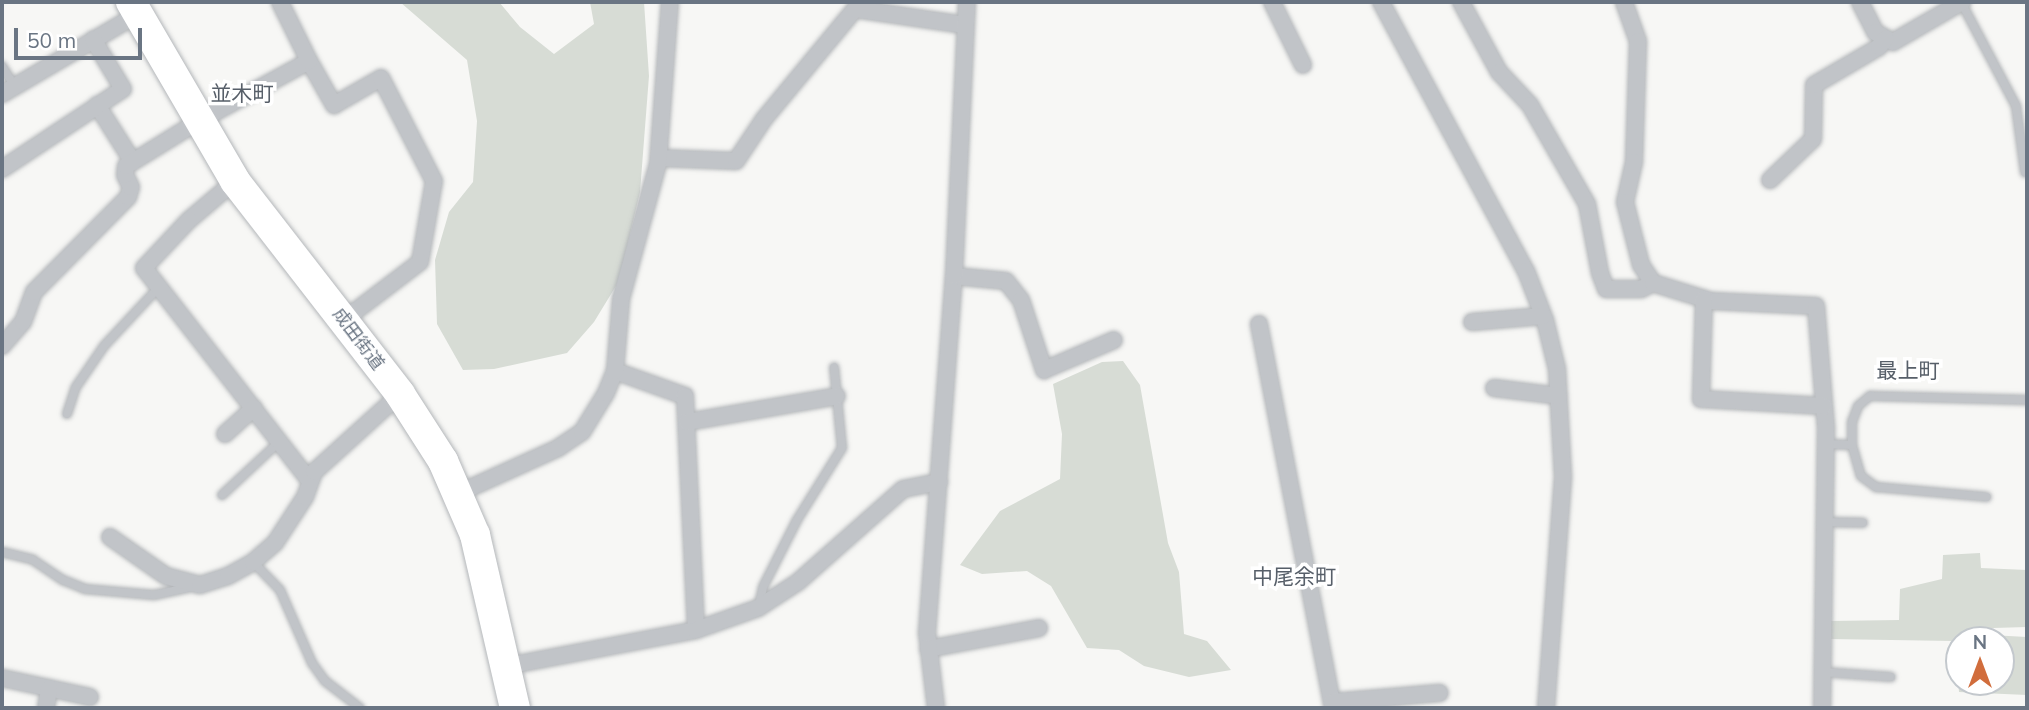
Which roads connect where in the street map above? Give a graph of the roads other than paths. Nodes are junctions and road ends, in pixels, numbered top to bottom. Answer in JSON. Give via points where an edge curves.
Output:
{"nodes":[{"id":1,"x":280,"y":2,"type":"edge"},
{"id":2,"x":670,"y":2,"type":"edge"},
{"id":3,"x":967,"y":2,"type":"edge"},
{"id":4,"x":1272,"y":2,"type":"edge"},
{"id":5,"x":1381,"y":2,"type":"edge"},
{"id":6,"x":1461,"y":2,"type":"edge"},
{"id":7,"x":1624,"y":2,"type":"edge"},
{"id":8,"x":1860,"y":2,"type":"edge"},
{"id":9,"x":1962,"y":2,"type":"edge"},
{"id":10,"x":134,"y":8,"type":"edge"},
{"id":11,"x":965,"y":25,"type":"junction"},
{"id":12,"x":1886,"y":38,"type":"junction"},
{"id":13,"x":93,"y":39,"type":"junction"},
{"id":14,"x":309,"y":61,"type":"junction"},
{"id":15,"x":1303,"y":65,"type":"dead end"},
{"id":16,"x":2,"y":66,"type":"edge"},
{"id":17,"x":8,"y":89,"type":"edge"},
{"id":18,"x":97,"y":105,"type":"junction"},
{"id":19,"x":199,"y":121,"type":"junction"},
{"id":20,"x":659,"y":158,"type":"junction"},
{"id":21,"x":133,"y":162,"type":"junction"},
{"id":22,"x":2,"y":169,"type":"edge"},
{"id":23,"x":2025,"y":172,"type":"dead end"},
{"id":24,"x":1770,"y":180,"type":"dead end"},
{"id":25,"x":235,"y":181,"type":"junction"},
{"id":26,"x":954,"y":276,"type":"junction"},
{"id":27,"x":1653,"y":284,"type":"junction"},
{"id":28,"x":158,"y":288,"type":"junction"},
{"id":29,"x":1704,"y":299,"type":"junction"},
{"id":30,"x":1543,"y":316,"type":"junction"},
{"id":31,"x":344,"y":320,"type":"junction"},
{"id":32,"x":1472,"y":323,"type":"dead end"},
{"id":33,"x":1259,"y":324,"type":"dead end"},
{"id":34,"x":1114,"y":340,"type":"dead end"},
{"id":35,"x":2,"y":346,"type":"edge"},
{"id":36,"x":834,"y":367,"type":"dead end"},
{"id":37,"x":615,"y":371,"type":"junction"},
{"id":38,"x":1494,"y":388,"type":"dead end"},
{"id":39,"x":400,"y":394,"type":"junction"},
{"id":40,"x":837,"y":396,"type":"junction"},
{"id":41,"x":1559,"y":396,"type":"junction"},
{"id":42,"x":2027,"y":400,"type":"edge"},
{"id":43,"x":1824,"y":405,"type":"junction"},
{"id":44,"x":254,"y":408,"type":"junction"},
{"id":45,"x":67,"y":414,"type":"dead end"},
{"id":46,"x":687,"y":422,"type":"junction"},
{"id":47,"x":225,"y":434,"type":"dead end"},
{"id":48,"x":279,"y":442,"type":"junction"},
{"id":49,"x":1825,"y":444,"type":"junction"},
{"id":50,"x":1852,"y":444,"type":"junction"},
{"id":51,"x":310,"y":481,"type":"junction"},
{"id":52,"x":939,"y":482,"type":"junction"},
{"id":53,"x":459,"y":493,"type":"junction"},
{"id":54,"x":222,"y":495,"type":"dead end"},
{"id":55,"x":1987,"y":496,"type":"dead end"},
{"id":56,"x":1824,"y":522,"type":"junction"},
{"id":57,"x":1863,"y":523,"type":"dead end"},
{"id":58,"x":110,"y":537,"type":"dead end"},
{"id":59,"x":2,"y":552,"type":"edge"},
{"id":60,"x":253,"y":562,"type":"junction"},
{"id":61,"x":200,"y":585,"type":"junction"},
{"id":62,"x":758,"y":608,"type":"junction"},
{"id":63,"x":1039,"y":628,"type":"dead end"},
{"id":64,"x":696,"y":630,"type":"junction"},
{"id":65,"x":929,"y":649,"type":"junction"},
{"id":66,"x":507,"y":666,"type":"junction"},
{"id":67,"x":1822,"y":672,"type":"junction"},
{"id":68,"x":1891,"y":677,"type":"dead end"},
{"id":69,"x":2,"y":678,"type":"edge"},
{"id":70,"x":49,"y":688,"type":"junction"},
{"id":71,"x":1440,"y":694,"type":"dead end"},
{"id":72,"x":90,"y":697,"type":"dead end"},
{"id":73,"x":1332,"y":705,"type":"edge"},
{"id":74,"x":46,"y":708,"type":"edge"},
{"id":75,"x":360,"y":708,"type":"edge"},
{"id":76,"x":515,"y":708,"type":"edge"},
{"id":77,"x":936,"y":708,"type":"edge"},
{"id":78,"x":1546,"y":708,"type":"edge"},
{"id":79,"x":1822,"y":708,"type":"edge"}],
"edges":[{"from":1,"to":14,"type":"street"},
{"from":2,"to":20,"type":"street"},
{"from":3,"to":11,"type":"street"},
{"from":4,"to":15,"type":"street"},
{"from":5,"to":30,"type":"street","via":[[1526,271]]},
{"from":6,"to":27,"type":"street","via":[[1499,72],[1530,105],[1587,204],[1606,289],[1641,289]]},
{"from":7,"to":27,"type":"street","via":[[1638,41],[1634,162],[1625,202],[1641,265]]},
{"from":8,"to":12,"type":"street","via":[[1875,32]]},
{"from":9,"to":12,"type":"street","via":[[1893,42]]},
{"from":9,"to":23,"type":"lane","via":[[2016,106]]},
{"from":10,"to":13,"type":"street"},
{"from":10,"to":19,"type":"highway","name":"成田街道"},
{"from":11,"to":20,"type":"street","via":[[855,9],[764,119],[736,161]]},
{"from":11,"to":26,"type":"street"},
{"from":12,"to":24,"type":"street","via":[[1879,47],[1814,85],[1813,139]]},
{"from":13,"to":17,"type":"street"},
{"from":13,"to":18,"type":"street","via":[[123,89]]},
{"from":14,"to":19,"type":"street"},
{"from":14,"to":31,"type":"street","via":[[334,105],[381,78],[434,181],[420,262]]},
{"from":16,"to":17,"type":"lane"},
{"from":18,"to":21,"type":"street"},
{"from":18,"to":22,"type":"street"},
{"from":19,"to":21,"type":"street"},
{"from":19,"to":25,"type":"highway","name":"成田街道"},
{"from":20,"to":37,"type":"street","via":[[621,299]]},
{"from":21,"to":35,"type":"street","via":[[126,166],[131,187],[128,197],[34,292],[23,322]]},
{"from":25,"to":28,"type":"street","via":[[189,220],[144,268]]},
{"from":25,"to":31,"type":"highway","name":"成田街道"},
{"from":26,"to":34,"type":"street","via":[[1006,281],[1021,300],[1044,370]]},
{"from":26,"to":52,"type":"street"},
{"from":27,"to":29,"type":"street"},
{"from":28,"to":44,"type":"street"},
{"from":28,"to":45,"type":"lane","via":[[104,346],[76,387]]},
{"from":29,"to":43,"type":"street","via":[[1816,306]]},
{"from":29,"to":43,"type":"street","via":[[1701,399]]},
{"from":30,"to":32,"type":"street"},
{"from":30,"to":41,"type":"street"},
{"from":31,"to":39,"type":"highway","name":"成田街道"},
{"from":33,"to":73,"type":"street"},
{"from":36,"to":40,"type":"lane"},
{"from":37,"to":46,"type":"street","via":[[685,396]]},
{"from":37,"to":53,"type":"street","via":[[582,432],[558,448]]},
{"from":38,"to":41,"type":"street"},
{"from":39,"to":51,"type":"street","via":[[314,472]]},
{"from":39,"to":53,"type":"highway","name":"成田街道"},
{"from":40,"to":46,"type":"street"},
{"from":40,"to":62,"type":"lane","via":[[842,448],[797,520],[763,587]]},
{"from":41,"to":78,"type":"street","via":[[1563,477]]},
{"from":42,"to":50,"type":"lane","via":[[1870,397],[1858,406]]},
{"from":43,"to":49,"type":"street"},
{"from":44,"to":47,"type":"street"},
{"from":44,"to":48,"type":"street"},
{"from":46,"to":64,"type":"street"},
{"from":48,"to":51,"type":"street"},
{"from":48,"to":54,"type":"lane"},
{"from":49,"to":50,"type":"lane"},
{"from":49,"to":56,"type":"street"},
{"from":50,"to":55,"type":"lane","via":[[1861,476],[1876,487]]},
{"from":51,"to":60,"type":"street","via":[[305,497],[275,543]]},
{"from":52,"to":62,"type":"street","via":[[903,489],[798,582]]},
{"from":52,"to":65,"type":"street"},
{"from":53,"to":66,"type":"highway","name":"成田街道","via":[[475,535]]},
{"from":56,"to":57,"type":"lane"},
{"from":56,"to":67,"type":"street"},
{"from":58,"to":61,"type":"street","via":[[166,576]]},
{"from":59,"to":61,"type":"lane","via":[[33,560],[85,589],[154,595]]},
{"from":60,"to":61,"type":"street"},
{"from":60,"to":75,"type":"lane","via":[[280,590],[312,663],[325,681]]},
{"from":62,"to":64,"type":"street"},
{"from":63,"to":65,"type":"street"},
{"from":64,"to":66,"type":"street"},
{"from":65,"to":77,"type":"street"},
{"from":66,"to":76,"type":"highway","name":"成田街道"},
{"from":67,"to":68,"type":"lane"},
{"from":67,"to":79,"type":"street"},
{"from":69,"to":70,"type":"street"},
{"from":70,"to":72,"type":"street"},
{"from":70,"to":74,"type":"street"},
{"from":71,"to":73,"type":"street"}]}
